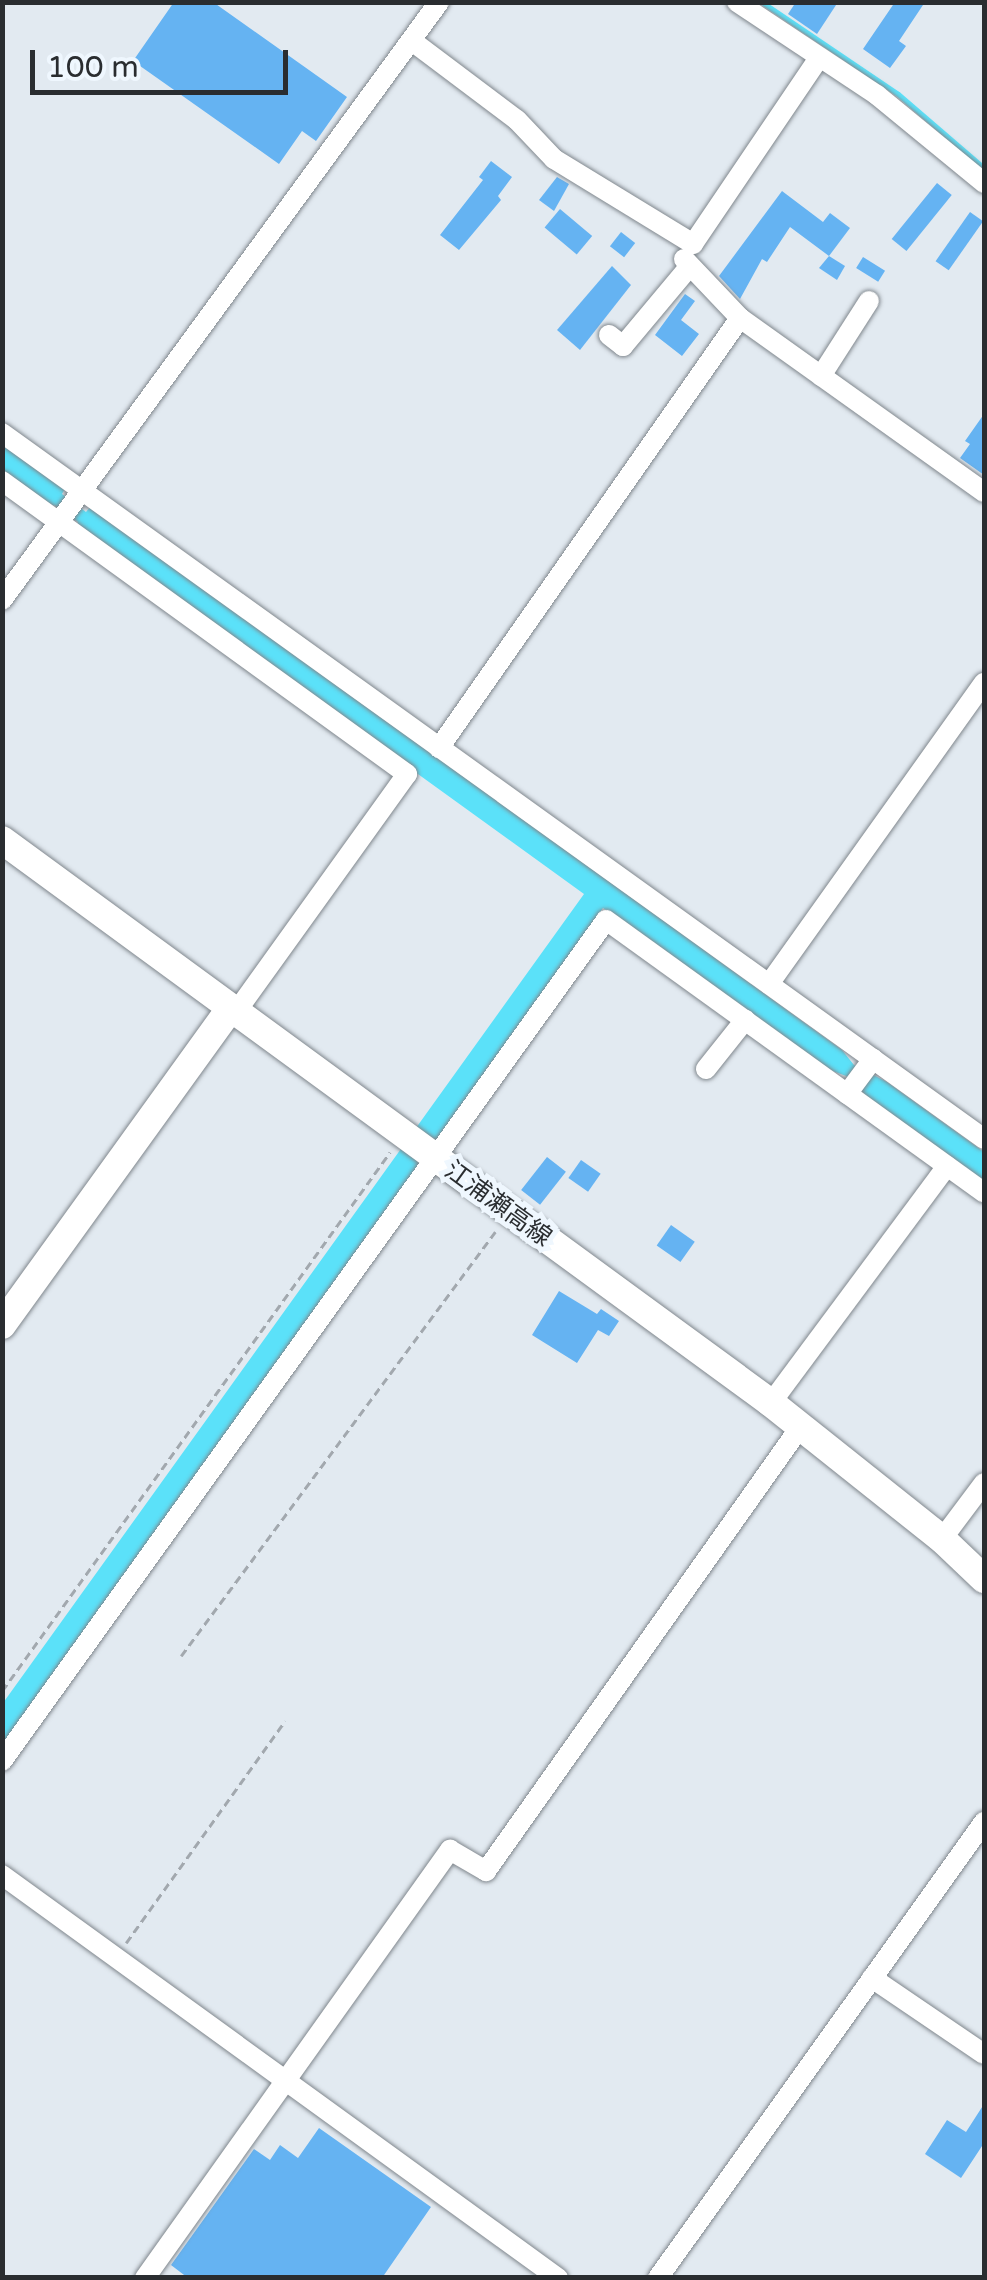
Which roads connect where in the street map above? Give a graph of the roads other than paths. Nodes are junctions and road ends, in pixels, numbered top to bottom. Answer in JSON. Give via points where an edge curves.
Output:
{"nodes":[{"id":1,"x":439,"y":2,"type":"edge"},
{"id":2,"x":737,"y":2,"type":"edge"},
{"id":3,"x":412,"y":40,"type":"junction"},
{"id":4,"x":819,"y":58,"type":"junction"},
{"id":5,"x":984,"y":183,"type":"edge"},
{"id":6,"x":693,"y":244,"type":"junction"},
{"id":7,"x":689,"y":267,"type":"junction"},
{"id":8,"x":869,"y":300,"type":"dead end"},
{"id":9,"x":740,"y":318,"type":"junction"},
{"id":10,"x":609,"y":335,"type":"dead end"},
{"id":11,"x":821,"y":376,"type":"junction"},
{"id":12,"x":2,"y":432,"type":"edge"},
{"id":13,"x":2,"y":481,"type":"edge"},
{"id":14,"x":984,"y":492,"type":"edge"},
{"id":15,"x":79,"y":494,"type":"junction"},
{"id":16,"x":60,"y":520,"type":"junction"},
{"id":17,"x":2,"y":600,"type":"edge"},
{"id":18,"x":984,"y":683,"type":"edge"},
{"id":19,"x":439,"y":748,"type":"junction"},
{"id":20,"x":2,"y":840,"type":"edge"},
{"id":21,"x":769,"y":984,"type":"junction"},
{"id":22,"x":232,"y":1011,"type":"junction"},
{"id":23,"x":745,"y":1020,"type":"junction"},
{"id":24,"x":706,"y":1068,"type":"dead end"},
{"id":25,"x":860,"y":1077,"type":"junction"},
{"id":26,"x":984,"y":1139,"type":"edge"},
{"id":27,"x":432,"y":1156,"type":"junction"},
{"id":28,"x":947,"y":1166,"type":"junction"},
{"id":29,"x":984,"y":1193,"type":"edge"},
{"id":30,"x":2,"y":1325,"type":"edge"},
{"id":31,"x":770,"y":1403,"type":"junction"},
{"id":32,"x":801,"y":1426,"type":"junction"},
{"id":33,"x":984,"y":1483,"type":"edge"},
{"id":34,"x":942,"y":1539,"type":"junction"},
{"id":35,"x":984,"y":1579,"type":"edge"},
{"id":36,"x":2,"y":1761,"type":"edge"},
{"id":37,"x":984,"y":1822,"type":"edge"},
{"id":38,"x":2,"y":1874,"type":"edge"},
{"id":39,"x":872,"y":1978,"type":"junction"},
{"id":40,"x":984,"y":2055,"type":"edge"},
{"id":41,"x":285,"y":2080,"type":"junction"},
{"id":42,"x":145,"y":2278,"type":"edge"},
{"id":43,"x":558,"y":2278,"type":"edge"},
{"id":44,"x":658,"y":2278,"type":"edge"}],
"edges":[{"from":1,"to":3,"type":"street"},
{"from":2,"to":4,"type":"street"},
{"from":3,"to":6,"type":"street","via":[[517,120],[554,158]]},
{"from":3,"to":15,"type":"street"},
{"from":4,"to":5,"type":"street","via":[[878,96]]},
{"from":4,"to":6,"type":"street"},
{"from":6,"to":7,"type":"street","via":[[683,260]]},
{"from":7,"to":9,"type":"street"},
{"from":7,"to":10,"type":"street","via":[[623,346]]},
{"from":8,"to":11,"type":"street"},
{"from":9,"to":11,"type":"street"},
{"from":9,"to":19,"type":"street"},
{"from":11,"to":14,"type":"street"},
{"from":12,"to":15,"type":"street"},
{"from":13,"to":16,"type":"street"},
{"from":15,"to":16,"type":"street"},
{"from":15,"to":19,"type":"street"},
{"from":16,"to":17,"type":"street"},
{"from":16,"to":22,"type":"street","via":[[407,774]]},
{"from":18,"to":21,"type":"street"},
{"from":19,"to":21,"type":"street"},
{"from":20,"to":22,"type":"main road","name":"江浦瀬高線"},
{"from":21,"to":25,"type":"street"},
{"from":22,"to":27,"type":"main road","name":"江浦瀬高線","via":[[400,1141]]},
{"from":22,"to":30,"type":"main road"},
{"from":23,"to":24,"type":"street"},
{"from":23,"to":25,"type":"street"},
{"from":23,"to":27,"type":"street","via":[[606,920]]},
{"from":25,"to":26,"type":"street"},
{"from":25,"to":28,"type":"street"},
{"from":27,"to":31,"type":"main road","name":"江浦瀬高線"},
{"from":27,"to":36,"type":"street"},
{"from":28,"to":29,"type":"street"},
{"from":28,"to":31,"type":"street"},
{"from":31,"to":32,"type":"main road","name":"江浦瀬高線"},
{"from":32,"to":34,"type":"main road","name":"江浦瀬高線"},
{"from":32,"to":41,"type":"street","via":[[486,1871],[450,1850]]},
{"from":33,"to":34,"type":"street"},
{"from":34,"to":35,"type":"main road","name":"江浦瀬高線"},
{"from":37,"to":39,"type":"street"},
{"from":38,"to":41,"type":"street"},
{"from":39,"to":40,"type":"street"},
{"from":39,"to":44,"type":"street"},
{"from":41,"to":42,"type":"street"},
{"from":41,"to":43,"type":"street"}]}
